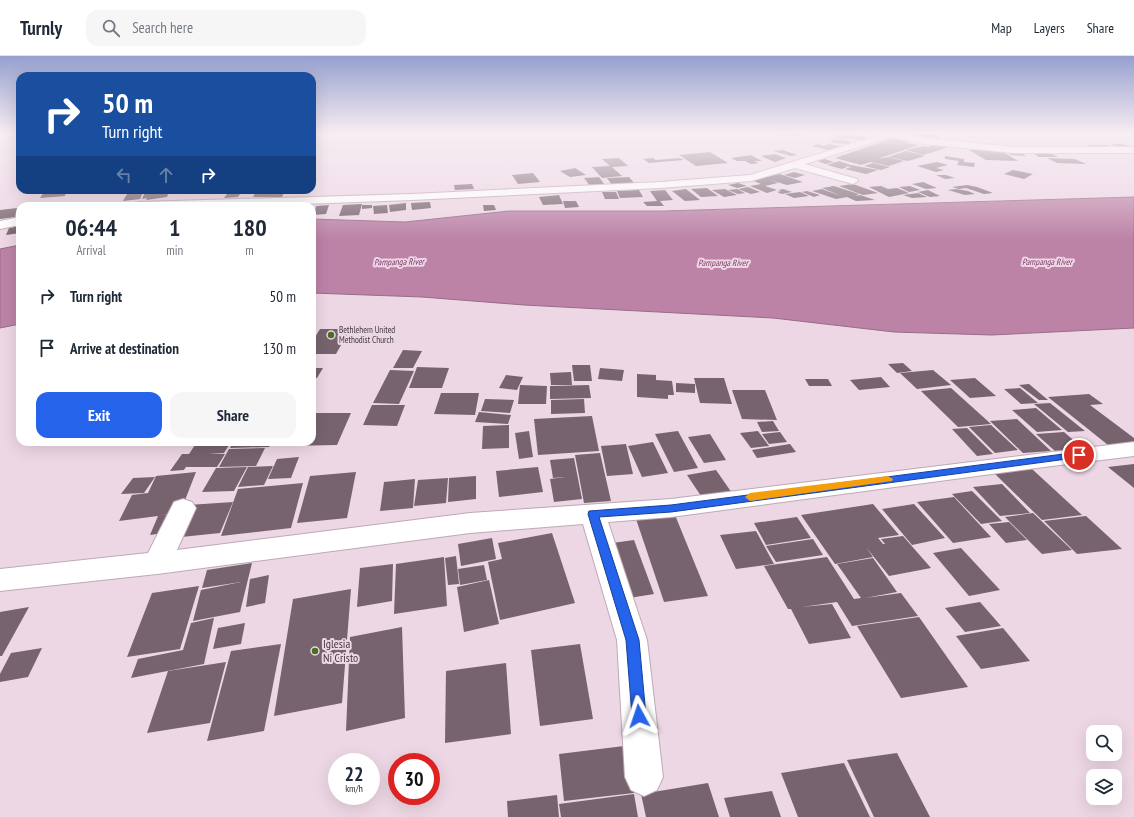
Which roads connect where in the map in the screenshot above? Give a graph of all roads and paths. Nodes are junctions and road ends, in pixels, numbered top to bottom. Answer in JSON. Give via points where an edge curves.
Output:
{"nodes":[{"id":1,"x":780,"y":170,"type":"edge"},
{"id":2,"x":812,"y":170,"type":"edge"},
{"id":3,"x":853,"y":181,"type":"dead end"},
{"id":4,"x":260,"y":202,"type":"edge"},
{"id":5,"x":16,"y":222,"type":"edge"},
{"id":6,"x":0,"y":225,"type":"edge"},
{"id":7,"x":1134,"y":449,"type":"edge"},
{"id":8,"x":183,"y":508,"type":"dead end"},
{"id":9,"x":593,"y":514,"type":"junction"},
{"id":10,"x":156,"y":563,"type":"junction"},
{"id":11,"x":0,"y":580,"type":"edge"},
{"id":12,"x":644,"y":777,"type":"dead end"}],
"edges":[{"from":1,"to":4,"type":"street","via":[[751,178],[660,185]]},
{"from":2,"to":3,"type":"street"},
{"from":5,"to":6,"type":"street"},
{"from":7,"to":9,"type":"street","via":[[671,508]]},
{"from":8,"to":10,"type":"street"},
{"from":9,"to":10,"type":"street","via":[[470,523]]},
{"from":9,"to":12,"type":"street","via":[[632,640]]},
{"from":10,"to":11,"type":"street"}]}
